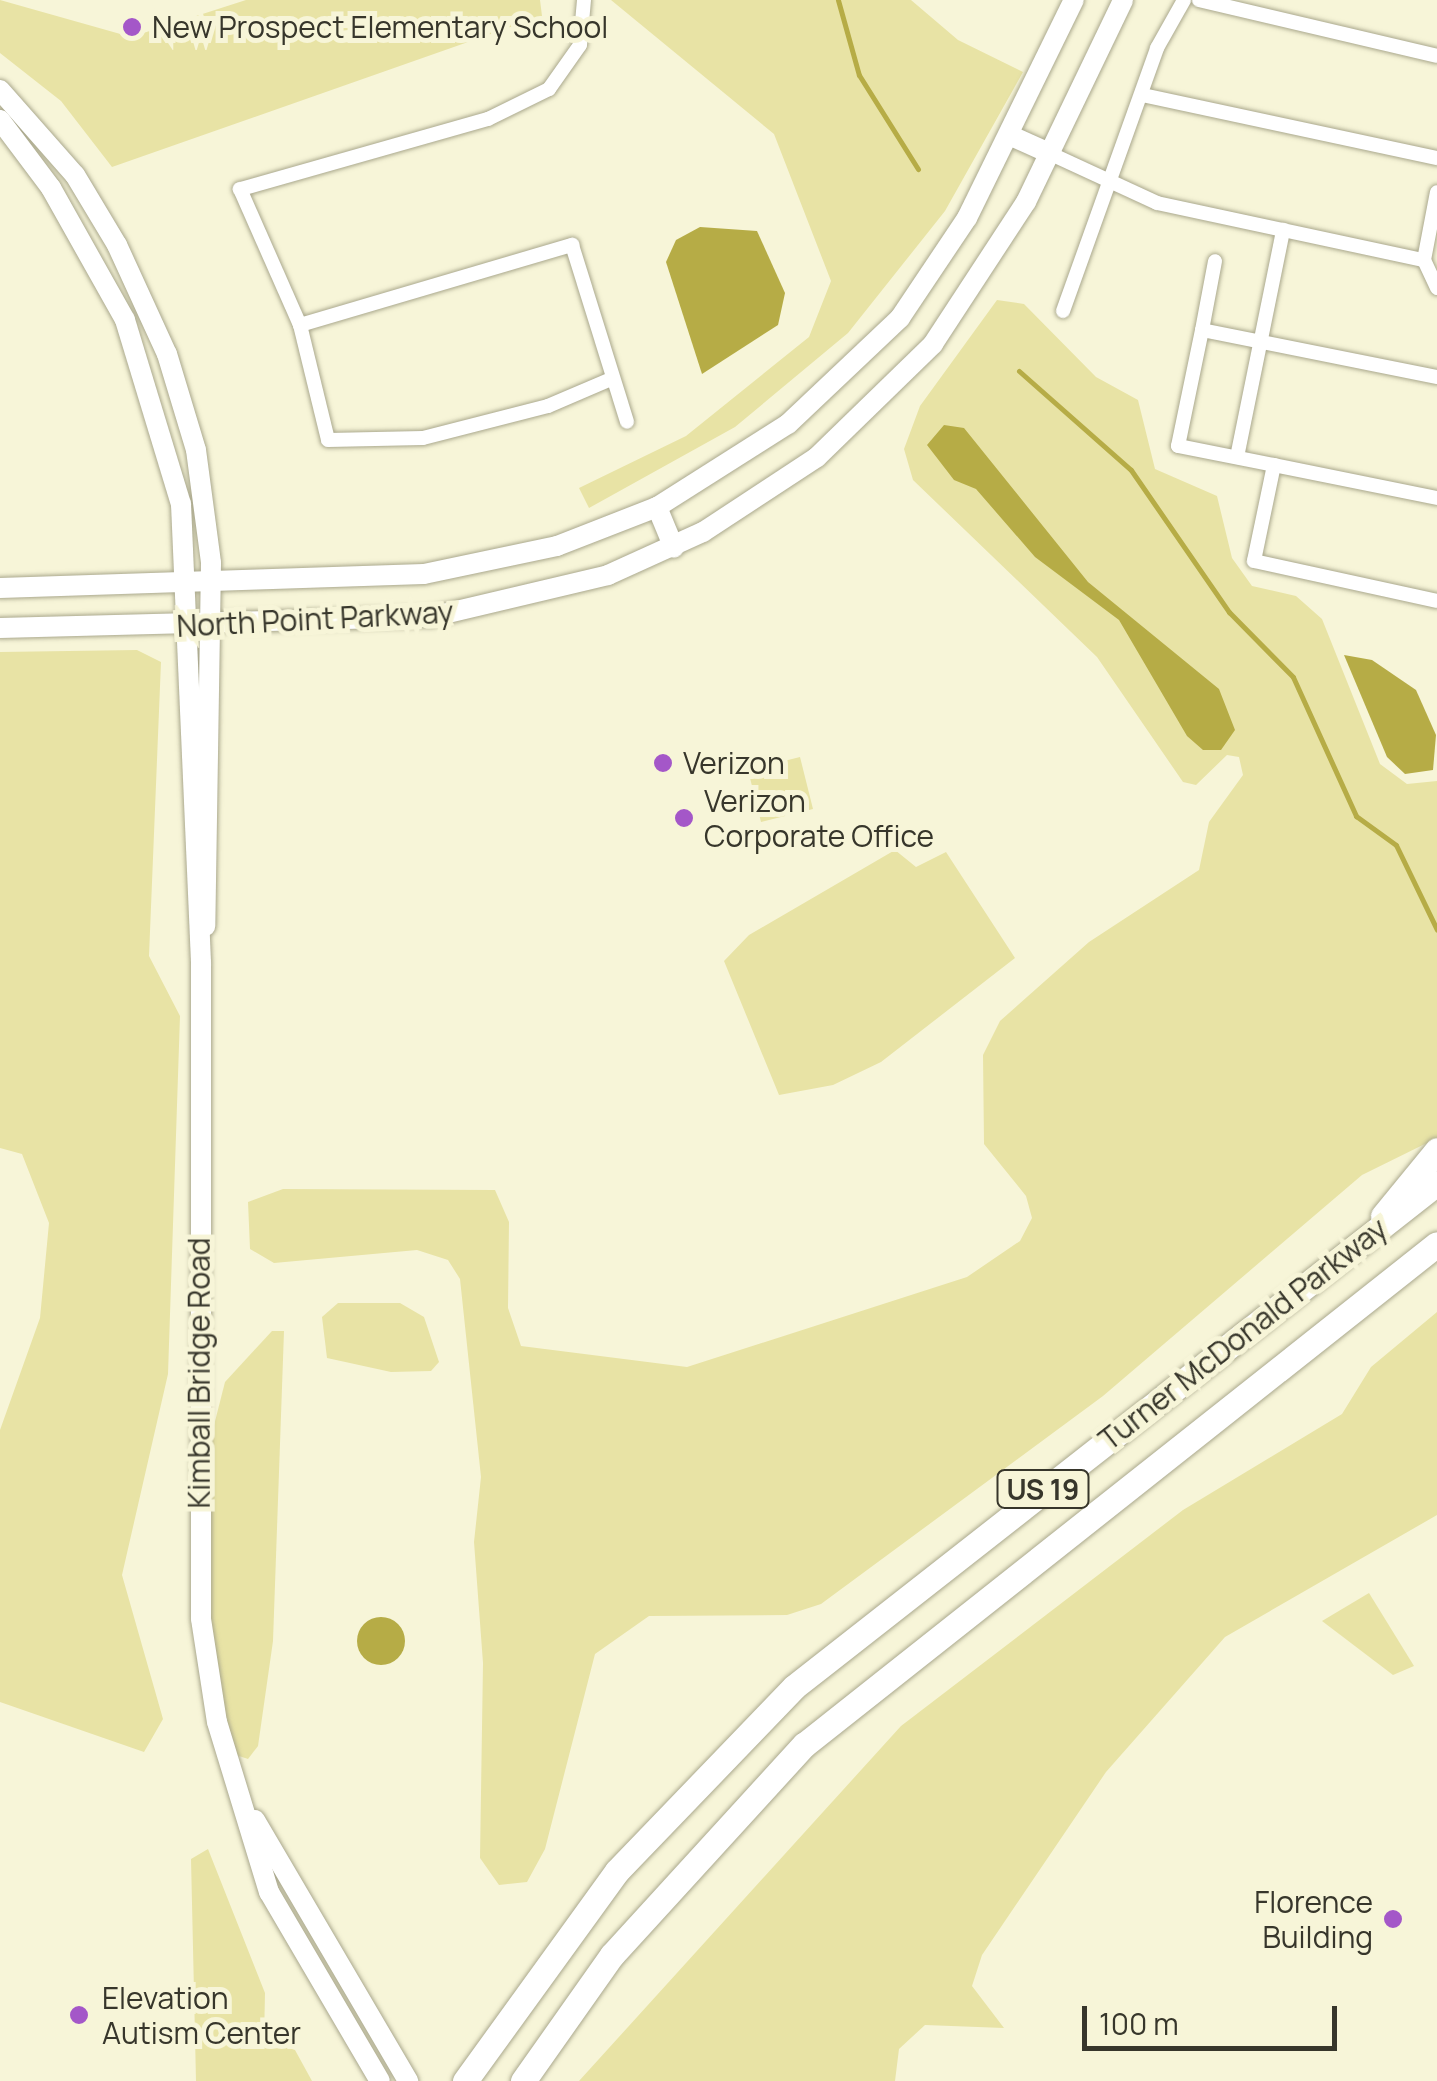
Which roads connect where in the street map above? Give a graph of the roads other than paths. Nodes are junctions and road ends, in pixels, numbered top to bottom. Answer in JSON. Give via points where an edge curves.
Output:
{"nodes":[{"id":1,"x":584,"y":0,"type":"edge"},
{"id":2,"x":1074,"y":0,"type":"edge"},
{"id":3,"x":1123,"y":0,"type":"edge"},
{"id":4,"x":1184,"y":0,"type":"edge"},
{"id":5,"x":1199,"y":0,"type":"edge"},
{"id":6,"x":1437,"y":56,"type":"edge"},
{"id":7,"x":0,"y":90,"type":"edge"},
{"id":8,"x":1143,"y":94,"type":"junction"},
{"id":9,"x":0,"y":120,"type":"edge"},
{"id":10,"x":1010,"y":135,"type":"junction"},
{"id":11,"x":1050,"y":153,"type":"junction"},
{"id":12,"x":1437,"y":158,"type":"edge"},
{"id":13,"x":1115,"y":186,"type":"junction"},
{"id":14,"x":1437,"y":192,"type":"edge"},
{"id":15,"x":1283,"y":230,"type":"junction"},
{"id":16,"x":1424,"y":260,"type":"junction"},
{"id":17,"x":1215,"y":261,"type":"dead end"},
{"id":18,"x":1437,"y":288,"type":"edge"},
{"id":19,"x":1063,"y":311,"type":"dead end"},
{"id":20,"x":300,"y":324,"type":"junction"},
{"id":21,"x":1202,"y":330,"type":"junction"},
{"id":22,"x":1260,"y":342,"type":"junction"},
{"id":23,"x":612,"y":378,"type":"junction"},
{"id":24,"x":1437,"y":378,"type":"edge"},
{"id":25,"x":627,"y":422,"type":"dead end"},
{"id":26,"x":1237,"y":457,"type":"junction"},
{"id":27,"x":1274,"y":465,"type":"junction"},
{"id":28,"x":1437,"y":498,"type":"edge"},
{"id":29,"x":657,"y":507,"type":"junction"},
{"id":30,"x":674,"y":548,"type":"junction"},
{"id":31,"x":187,"y":585,"type":"junction"},
{"id":32,"x":211,"y":585,"type":"junction"},
{"id":33,"x":0,"y":588,"type":"edge"},
{"id":34,"x":1437,"y":601,"type":"edge"},
{"id":35,"x":212,"y":626,"type":"junction"},
{"id":36,"x":186,"y":627,"type":"junction"},
{"id":37,"x":0,"y":628,"type":"edge"},
{"id":38,"x":200,"y":963,"type":"junction"},
{"id":39,"x":1437,"y":1150,"type":"edge"},
{"id":40,"x":1437,"y":1183,"type":"edge"},
{"id":41,"x":1368,"y":1238,"type":"junction"},
{"id":42,"x":1437,"y":1244,"type":"edge"},
{"id":43,"x":234,"y":1778,"type":"junction"},
{"id":44,"x":403,"y":2073,"type":"edge"},
{"id":45,"x":380,"y":2081,"type":"edge"},
{"id":46,"x":465,"y":2081,"type":"edge"},
{"id":47,"x":523,"y":2081,"type":"edge"}],
"edges":[{"from":1,"to":20,"type":"street","via":[[580,44],[549,89],[488,119],[240,188]]},
{"from":2,"to":10,"type":"street","name":"North Point Parkway"},
{"from":3,"to":11,"type":"street","name":"North Point Parkway"},
{"from":4,"to":8,"type":"street"},
{"from":5,"to":6,"type":"street"},
{"from":7,"to":32,"type":"street","name":"Kimball Bridge Road","via":[[74,176],[150,311],[196,450]]},
{"from":8,"to":12,"type":"street"},
{"from":8,"to":13,"type":"street"},
{"from":9,"to":31,"type":"street","name":"Kimball Bridge Road","via":[[93,257],[142,363],[181,504]]},
{"from":10,"to":11,"type":"street"},
{"from":10,"to":29,"type":"street","name":"North Point Parkway","via":[[954,242],[876,344],[788,424]]},
{"from":11,"to":13,"type":"street"},
{"from":11,"to":30,"type":"street","name":"North Point Parkway","via":[[982,278],[910,372],[817,457]]},
{"from":13,"to":15,"type":"street"},
{"from":13,"to":19,"type":"street"},
{"from":14,"to":16,"type":"street"},
{"from":15,"to":16,"type":"street"},
{"from":15,"to":22,"type":"street"},
{"from":16,"to":18,"type":"street"},
{"from":17,"to":21,"type":"street"},
{"from":20,"to":23,"type":"street","via":[[328,440],[423,438],[548,406]]},
{"from":20,"to":23,"type":"street","via":[[572,245]]},
{"from":21,"to":22,"type":"street"},
{"from":21,"to":26,"type":"street","via":[[1178,446]]},
{"from":22,"to":24,"type":"street"},
{"from":22,"to":26,"type":"street"},
{"from":23,"to":25,"type":"street"},
{"from":26,"to":27,"type":"street"},
{"from":27,"to":28,"type":"street"},
{"from":27,"to":34,"type":"street","via":[[1254,562]]},
{"from":29,"to":30,"type":"street"},
{"from":29,"to":32,"type":"street","name":"North Point Parkway","via":[[557,546],[460,569]]},
{"from":30,"to":35,"type":"street","name":"North Point Parkway","via":[[481,609]]},
{"from":31,"to":32,"type":"street","name":"North Point Parkway"},
{"from":31,"to":33,"type":"street","name":"North Point Parkway"},
{"from":31,"to":36,"type":"street","name":"Kimball Bridge Road"},
{"from":32,"to":35,"type":"street","name":"Kimball Bridge Road"},
{"from":35,"to":36,"type":"street","name":"North Point Parkway"},
{"from":35,"to":38,"type":"street","name":"Kimball Bridge Road","via":[[212,872]]},
{"from":36,"to":37,"type":"street","name":"North Point Parkway"},
{"from":36,"to":38,"type":"street","name":"Kimball Bridge Road"},
{"from":38,"to":43,"type":"street","name":"Kimball Bridge Road","via":[[198,1547],[208,1670]]},
{"from":39,"to":41,"type":"highway"},
{"from":40,"to":41,"type":"highway","name":"Turner McDonald Parkway","number":"US 19"},
{"from":41,"to":46,"type":"highway","name":"Turner McDonald Parkway","number":"US 19","via":[[850,1640],[718,1759],[569,1931]]},
{"from":42,"to":47,"type":"highway","name":"Turner McDonald Parkway","number":"US 19","via":[[804,1745],[612,1954]]},
{"from":43,"to":44,"type":"street","name":"Kimball Bridge Road"},
{"from":43,"to":45,"type":"street","name":"Kimball Bridge Road","via":[[269,1892]]}]}
